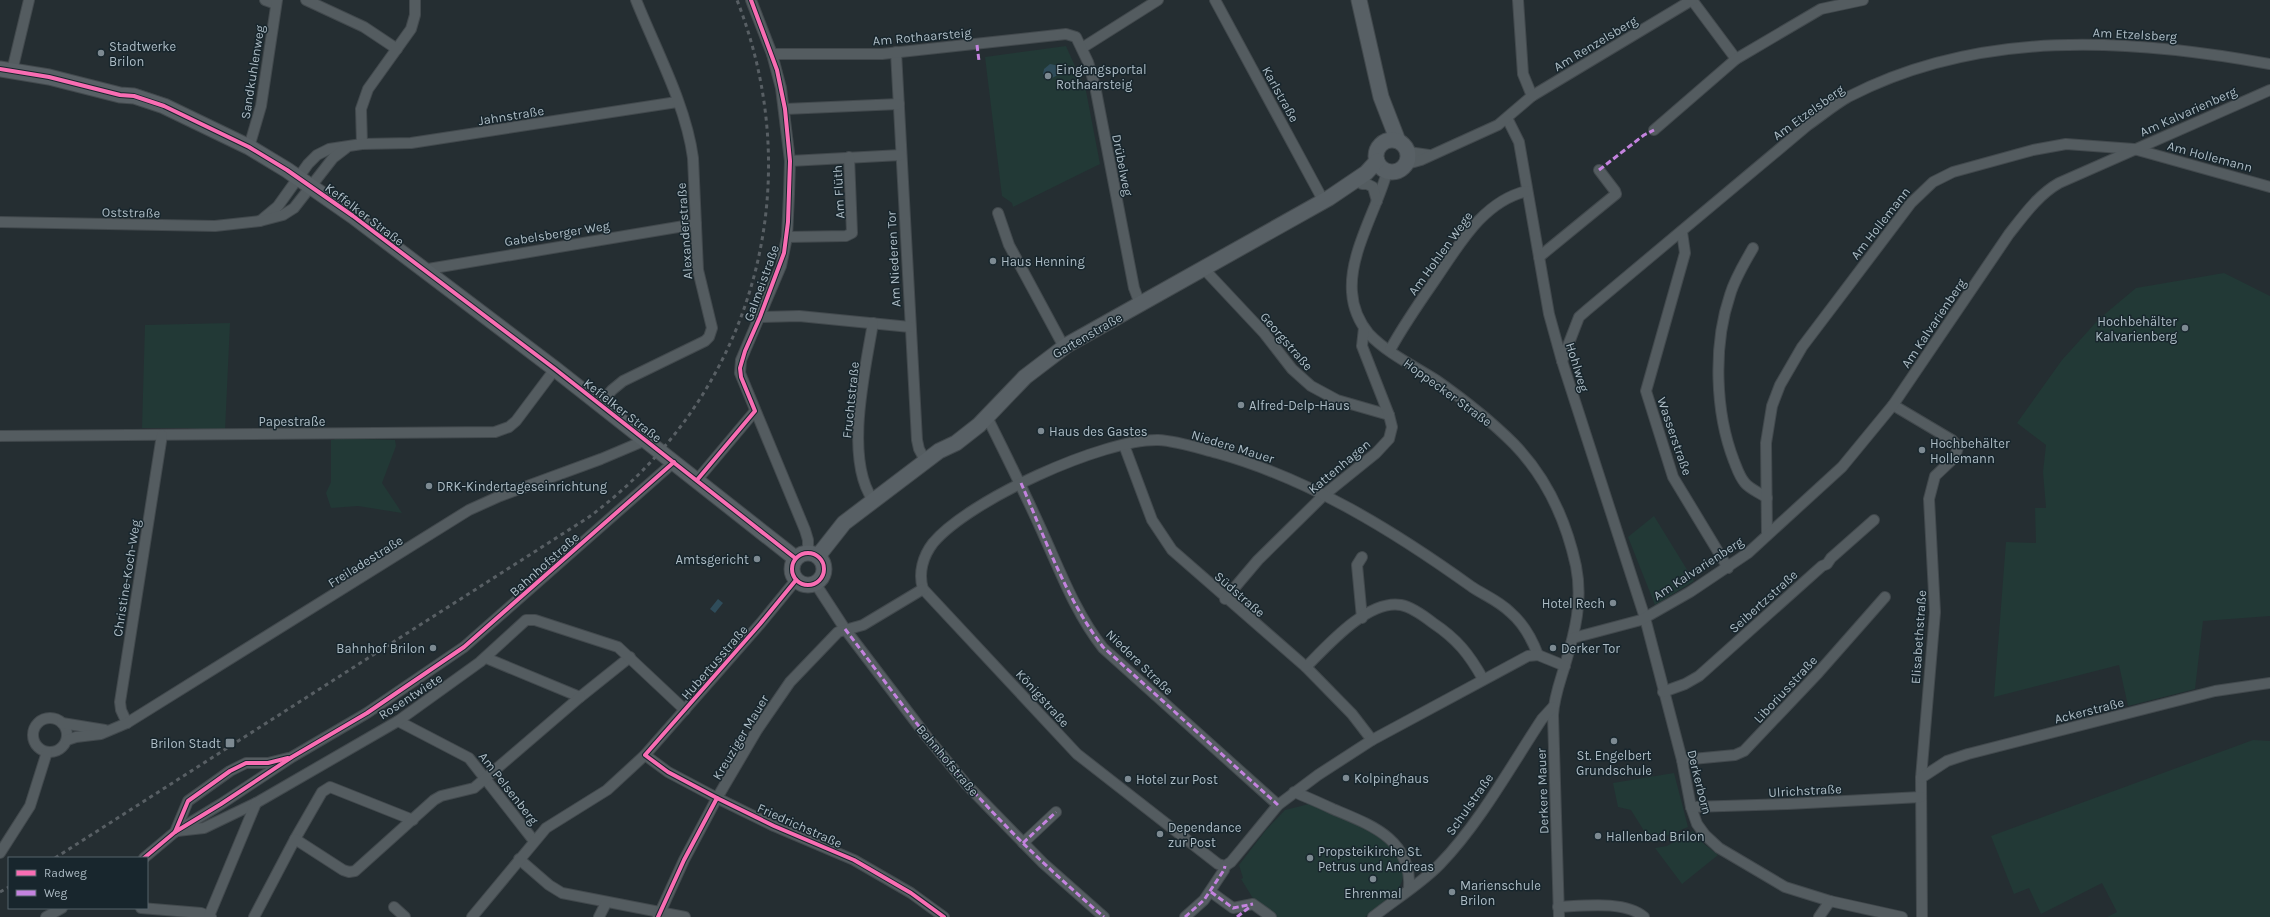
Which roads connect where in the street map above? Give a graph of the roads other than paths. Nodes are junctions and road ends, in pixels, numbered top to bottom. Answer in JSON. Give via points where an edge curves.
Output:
{"nodes":[{"id":1,"x":29,"y":0,"type":"edge"},
{"id":2,"x":265,"y":0,"type":"edge"},
{"id":3,"x":306,"y":0,"type":"edge"},
{"id":4,"x":415,"y":0,"type":"edge"},
{"id":5,"x":636,"y":0,"type":"edge"},
{"id":6,"x":751,"y":0,"type":"edge"},
{"id":7,"x":1158,"y":0,"type":"edge"},
{"id":8,"x":1215,"y":0,"type":"edge"},
{"id":9,"x":1359,"y":0,"type":"edge"},
{"id":10,"x":1518,"y":0,"type":"edge"},
{"id":11,"x":1692,"y":0,"type":"edge"},
{"id":12,"x":1863,"y":0,"type":"edge"},
{"id":13,"x":277,"y":2,"type":"edge"},
{"id":14,"x":1073,"y":35,"type":"joint"},
{"id":15,"x":1082,"y":48,"type":"junction"},
{"id":16,"x":397,"y":49,"type":"junction"},
{"id":17,"x":896,"y":52,"type":"junction"},
{"id":18,"x":772,"y":54,"type":"junction"},
{"id":19,"x":1736,"y":59,"type":"junction"},
{"id":20,"x":2270,"y":64,"type":"edge"},
{"id":21,"x":6,"y":70,"type":"edge"},
{"id":22,"x":2270,"y":90,"type":"edge"},
{"id":23,"x":1532,"y":96,"type":"junction"},
{"id":24,"x":1381,"y":97,"type":"junction"},
{"id":25,"x":677,"y":102,"type":"junction"},
{"id":26,"x":899,"y":104,"type":"junction"},
{"id":27,"x":785,"y":109,"type":"junction"},
{"id":28,"x":1507,"y":118,"type":"junction"},
{"id":29,"x":1654,"y":130,"type":"dead end"},
{"id":30,"x":362,"y":144,"type":"junction"},
{"id":31,"x":1381,"y":145,"type":"junction"},
{"id":32,"x":347,"y":146,"type":"junction"},
{"id":33,"x":249,"y":147,"type":"junction"},
{"id":34,"x":2134,"y":149,"type":"junction"},
{"id":35,"x":1404,"y":152,"type":"junction"},
{"id":36,"x":901,"y":155,"type":"junction"},
{"id":37,"x":849,"y":157,"type":"junction"},
{"id":38,"x":790,"y":161,"type":"junction"},
{"id":39,"x":1383,"y":168,"type":"junction"},
{"id":40,"x":1599,"y":170,"type":"dead end"},
{"id":41,"x":298,"y":177,"type":"junction"},
{"id":42,"x":1362,"y":184,"type":"junction"},
{"id":43,"x":311,"y":186,"type":"junction"},
{"id":44,"x":2270,"y":187,"type":"edge"},
{"id":45,"x":1527,"y":191,"type":"junction"},
{"id":46,"x":1326,"y":199,"type":"junction"},
{"id":47,"x":1377,"y":201,"type":"junction"},
{"id":48,"x":998,"y":213,"type":"dead end"},
{"id":49,"x":260,"y":221,"type":"junction"},
{"id":50,"x":0,"y":222,"type":"edge"},
{"id":51,"x":696,"y":224,"type":"junction"},
{"id":52,"x":1682,"y":232,"type":"junction"},
{"id":53,"x":787,"y":237,"type":"junction"},
{"id":54,"x":1752,"y":248,"type":"dead end"},
{"id":55,"x":1539,"y":257,"type":"junction"},
{"id":56,"x":1204,"y":269,"type":"junction"},
{"id":57,"x":422,"y":270,"type":"junction"},
{"id":58,"x":1140,"y":304,"type":"junction"},
{"id":59,"x":760,"y":317,"type":"junction"},
{"id":60,"x":873,"y":323,"type":"junction"},
{"id":61,"x":910,"y":327,"type":"junction"},
{"id":62,"x":1364,"y":328,"type":"junction"},
{"id":63,"x":1064,"y":347,"type":"junction"},
{"id":64,"x":1390,"y":350,"type":"junction"},
{"id":65,"x":1562,"y":361,"type":"junction"},
{"id":66,"x":555,"y":369,"type":"junction"},
{"id":67,"x":600,"y":404,"type":"junction"},
{"id":68,"x":1893,"y":405,"type":"junction"},
{"id":69,"x":755,"y":411,"type":"junction"},
{"id":70,"x":1389,"y":415,"type":"junction"},
{"id":71,"x":987,"y":417,"type":"junction"},
{"id":72,"x":162,"y":435,"type":"junction"},
{"id":73,"x":0,"y":436,"type":"edge"},
{"id":74,"x":646,"y":440,"type":"junction"},
{"id":75,"x":1124,"y":445,"type":"junction"},
{"id":76,"x":674,"y":462,"type":"junction"},
{"id":77,"x":926,"y":462,"type":"junction"},
{"id":78,"x":697,"y":480,"type":"junction"},
{"id":79,"x":1020,"y":483,"type":"junction"},
{"id":80,"x":1324,"y":495,"type":"junction"},
{"id":81,"x":1767,"y":498,"type":"junction"},
{"id":82,"x":873,"y":500,"type":"junction"},
{"id":83,"x":1874,"y":520,"type":"dead end"},
{"id":84,"x":1767,"y":535,"type":"junction"},
{"id":85,"x":807,"y":555,"type":"junction"},
{"id":86,"x":1362,"y":557,"type":"dead end"},
{"id":87,"x":1728,"y":568,"type":"junction"},
{"id":88,"x":796,"y":580,"type":"junction"},
{"id":89,"x":816,"y":583,"type":"junction"},
{"id":90,"x":924,"y":589,"type":"junction"},
{"id":91,"x":1885,"y":597,"type":"dead end"},
{"id":92,"x":1225,"y":599,"type":"junction"},
{"id":93,"x":1579,"y":612,"type":"joint"},
{"id":94,"x":1362,"y":618,"type":"junction"},
{"id":95,"x":1645,"y":618,"type":"junction"},
{"id":96,"x":845,"y":629,"type":"junction"},
{"id":97,"x":1573,"y":638,"type":"junction"},
{"id":98,"x":1538,"y":656,"type":"junction"},
{"id":99,"x":486,"y":658,"type":"junction"},
{"id":100,"x":630,"y":658,"type":"junction"},
{"id":101,"x":1565,"y":666,"type":"junction"},
{"id":102,"x":1306,"y":667,"type":"junction"},
{"id":103,"x":1483,"y":679,"type":"junction"},
{"id":104,"x":2270,"y":683,"type":"edge"},
{"id":105,"x":1663,"y":692,"type":"junction"},
{"id":106,"x":580,"y":697,"type":"junction"},
{"id":107,"x":1553,"y":707,"type":"junction"},
{"id":108,"x":685,"y":710,"type":"junction"},
{"id":109,"x":398,"y":721,"type":"junction"},
{"id":110,"x":62,"y":722,"type":"junction"},
{"id":111,"x":127,"y":723,"type":"junction"},
{"id":112,"x":111,"y":730,"type":"junction"},
{"id":113,"x":67,"y":740,"type":"junction"},
{"id":114,"x":1372,"y":740,"type":"junction"},
{"id":115,"x":46,"y":752,"type":"junction"},
{"id":116,"x":645,"y":755,"type":"junction"},
{"id":117,"x":289,"y":759,"type":"junction"},
{"id":118,"x":1682,"y":760,"type":"junction"},
{"id":119,"x":486,"y":778,"type":"junction"},
{"id":120,"x":1921,"y":778,"type":"junction"},
{"id":121,"x":1294,"y":792,"type":"junction"},
{"id":122,"x":1921,"y":797,"type":"junction"},
{"id":123,"x":717,"y":798,"type":"junction"},
{"id":124,"x":256,"y":803,"type":"junction"},
{"id":125,"x":1278,"y":805,"type":"junction"},
{"id":126,"x":1691,"y":807,"type":"junction"},
{"id":127,"x":1056,"y":812,"type":"dead end"},
{"id":128,"x":413,"y":820,"type":"junction"},
{"id":129,"x":179,"y":830,"type":"junction"},
{"id":130,"x":295,"y":840,"type":"junction"},
{"id":131,"x":534,"y":841,"type":"junction"},
{"id":132,"x":1023,"y":843,"type":"junction"},
{"id":133,"x":0,"y":853,"type":"edge"},
{"id":134,"x":145,"y":857,"type":"edge"},
{"id":135,"x":519,"y":859,"type":"junction"},
{"id":136,"x":1224,"y":866,"type":"junction"},
{"id":137,"x":1409,"y":889,"type":"junction"},
{"id":138,"x":1210,"y":892,"type":"junction"},
{"id":139,"x":1830,"y":901,"type":"junction"},
{"id":140,"x":604,"y":903,"type":"junction"},
{"id":141,"x":1253,"y":904,"type":"junction"},
{"id":142,"x":1558,"y":906,"type":"junction"},
{"id":143,"x":394,"y":907,"type":"dead end"},
{"id":144,"x":60,"y":909,"type":"edge"},
{"id":145,"x":148,"y":909,"type":"edge"},
{"id":146,"x":659,"y":914,"type":"edge"},
{"id":147,"x":46,"y":917,"type":"edge"},
{"id":148,"x":210,"y":917,"type":"edge"},
{"id":149,"x":254,"y":917,"type":"edge"},
{"id":150,"x":405,"y":917,"type":"edge"},
{"id":151,"x":472,"y":917,"type":"edge"},
{"id":152,"x":599,"y":917,"type":"edge"},
{"id":153,"x":685,"y":917,"type":"edge"},
{"id":154,"x":944,"y":917,"type":"edge"},
{"id":155,"x":1104,"y":917,"type":"edge"},
{"id":156,"x":1185,"y":917,"type":"edge"},
{"id":157,"x":1237,"y":917,"type":"edge"},
{"id":158,"x":1272,"y":917,"type":"edge"},
{"id":159,"x":1372,"y":917,"type":"edge"},
{"id":160,"x":1559,"y":917,"type":"edge"},
{"id":161,"x":1644,"y":917,"type":"edge"},
{"id":162,"x":1819,"y":917,"type":"edge"},
{"id":163,"x":1902,"y":917,"type":"edge"},
{"id":164,"x":1922,"y":917,"type":"edge"}],
"edges":[{"from":1,"to":21,"type":"street"},
{"from":2,"to":13,"type":"street"},
{"from":3,"to":16,"type":"street","via":[[364,26]]},
{"from":4,"to":16,"type":"street","via":[[414,22]]},
{"from":5,"to":25,"type":"street","name":"Alexanderstraße"},
{"from":6,"to":18,"type":"street","name":"Galmeistraße"},
{"from":7,"to":15,"type":"street"},
{"from":8,"to":46,"type":"street","name":"Karlstraße"},
{"from":9,"to":24,"type":"street"},
{"from":10,"to":23,"type":"street","via":[[1524,74]]},
{"from":11,"to":19,"type":"street"},
{"from":11,"to":23,"type":"street","name":"Am Renzelsberg"},
{"from":12,"to":19,"type":"street","via":[[1821,9]]},
{"from":13,"to":33,"type":"street","name":"Sandkuhlenweg","via":[[261,106]]},
{"from":14,"to":15,"type":"street","name":"Drübelweg"},
{"from":14,"to":17,"type":"street","name":"Am Rothaarsteig"},
{"from":15,"to":58,"type":"street","name":"Drübelweg","via":[[1098,100],[1134,288]]},
{"from":16,"to":30,"type":"street","via":[[363,100]]},
{"from":17,"to":18,"type":"street","name":"Am Rothaarsteig"},
{"from":17,"to":26,"type":"street","name":"Am Niederen Tor"},
{"from":18,"to":27,"type":"street","name":"Galmeistraße"},
{"from":19,"to":29,"type":"street"},
{"from":20,"to":52,"type":"street","name":"Am Etzelsberg","via":[[2164,47],[2059,44],[1965,56],[1917,68],[1846,98],[1777,151]]},
{"from":21,"to":33,"type":"street","name":"Keffelker Straße","via":[[134,96],[164,106]]},
{"from":22,"to":34,"type":"street","name":"Am Kalvarienberg"},
{"from":23,"to":28,"type":"street","name":"Am Renzelsberg"},
{"from":24,"to":31,"type":"street"},
{"from":24,"to":35,"type":"street"},
{"from":25,"to":30,"type":"street","name":"Jahnstraße","via":[[411,143]]},
{"from":25,"to":51,"type":"street","name":"Alexanderstraße","via":[[692,149]]},
{"from":26,"to":27,"type":"street"},
{"from":26,"to":36,"type":"street","name":"Am Niederen Tor"},
{"from":27,"to":38,"type":"street","name":"Galmeistraße"},
{"from":28,"to":35,"type":"street","via":[[1498,125],[1421,160]]},
{"from":28,"to":45,"type":"street","name":"Hohlweg","via":[[1518,142]]},
{"from":30,"to":32,"type":"street","name":"Jahnstraße"},
{"from":31,"to":35,"type":"street","via":[[1389,141]]},
{"from":31,"to":39,"type":"street","via":[[1377,152]]},
{"from":32,"to":41,"type":"street","name":"Jahnstraße","via":[[329,149],[316,155]]},
{"from":32,"to":43,"type":"street","via":[[333,158]]},
{"from":33,"to":41,"type":"street","name":"Keffelker Straße"},
{"from":34,"to":44,"type":"street","name":"Am Hollemann"},
{"from":34,"to":68,"type":"street","name":"Am Kalvarienberg","via":[[2059,183],[2033,204],[2005,239]]},
{"from":34,"to":81,"type":"street","name":"Am Hollemann","via":[[2082,145],[2052,146],[1953,172],[1933,182],[1917,196],[1802,347],[1780,385],[1772,406],[1766,443]]},
{"from":35,"to":39,"type":"street","via":[[1401,170]]},
{"from":36,"to":37,"type":"street","name":"Am Flüth"},
{"from":36,"to":61,"type":"street","name":"Am Niederen Tor"},
{"from":37,"to":38,"type":"street","name":"Am Flüth"},
{"from":37,"to":53,"type":"street","name":"Am Flüth","via":[[852,233],[846,236]]},
{"from":38,"to":53,"type":"street","name":"Galmeistraße"},
{"from":39,"to":42,"type":"street","name":"Gartenstraße"},
{"from":39,"to":46,"type":"street","name":"Gartenstraße","via":[[1366,173]]},
{"from":39,"to":47,"type":"street","name":"Hoppecker Straße"},
{"from":40,"to":55,"type":"street","via":[[1616,194]]},
{"from":41,"to":43,"type":"street","name":"Keffelker Straße"},
{"from":41,"to":49,"type":"street","via":[[278,206]]},
{"from":42,"to":46,"type":"street","name":"Gartenstraße","via":[[1344,194]]},
{"from":42,"to":47,"type":"street","via":[[1373,187]]},
{"from":43,"to":49,"type":"street","name":"Oststraße","via":[[294,208],[283,215]]},
{"from":43,"to":57,"type":"street","name":"Keffelker Straße"},
{"from":45,"to":55,"type":"street","name":"Hohlweg"},
{"from":45,"to":64,"type":"street","name":"Am Hohlen Wege","via":[[1505,199],[1474,225],[1410,316]]},
{"from":46,"to":56,"type":"street","name":"Gartenstraße","via":[[1218,258]]},
{"from":47,"to":62,"type":"street","name":"Hoppecker Straße","via":[[1357,256],[1352,279],[1354,307]]},
{"from":48,"to":63,"type":"street","via":[[1009,245]]},
{"from":49,"to":50,"type":"street","name":"Oststraße","via":[[215,226]]},
{"from":51,"to":57,"type":"street","name":"Gabelsberger Weg"},
{"from":51,"to":67,"type":"street","name":"Alexanderstraße","via":[[700,280],[712,328],[710,337],[623,381]]},
{"from":52,"to":65,"type":"street","name":"Am Etzelsberg","via":[[1581,315]]},
{"from":52,"to":87,"type":"street","name":"Wasserstraße","via":[[1685,253],[1646,391],[1673,477]]},
{"from":53,"to":59,"type":"street","name":"Galmeistraße","via":[[781,266]]},
{"from":54,"to":81,"type":"street","via":[[1739,273],[1728,304],[1720,350],[1720,400],[1727,439],[1740,474],[1747,485]]},
{"from":55,"to":65,"type":"street","name":"Hohlweg","via":[[1547,303]]},
{"from":56,"to":58,"type":"street","name":"Gartenstraße"},
{"from":56,"to":70,"type":"street","name":"Georgstraße","via":[[1264,333],[1297,374],[1311,386],[1337,400]]},
{"from":57,"to":66,"type":"street","name":"Keffelker Straße"},
{"from":58,"to":63,"type":"street","name":"Gartenstraße"},
{"from":59,"to":60,"type":"street","via":[[790,316]]},
{"from":59,"to":69,"type":"street","name":"Galmeistraße","via":[[740,368],[741,377]]},
{"from":60,"to":61,"type":"street"},
{"from":60,"to":82,"type":"street","name":"Fruchtstraße","via":[[857,438],[865,488]]},
{"from":61,"to":77,"type":"street","name":"Am Niederen Tor","via":[[918,446]]},
{"from":62,"to":64,"type":"street","name":"Hoppecker Straße"},
{"from":62,"to":70,"type":"street","name":"Kattenhagen","via":[[1363,353]]},
{"from":63,"to":71,"type":"street","name":"Gartenstraße","via":[[1025,377]]},
{"from":64,"to":93,"type":"street","name":"Hoppecker Straße","via":[[1476,411],[1514,444],[1537,471],[1553,497],[1570,545],[1578,582]]},
{"from":65,"to":95,"type":"street","name":"Hohlweg"},
{"from":66,"to":67,"type":"street","name":"Keffelker Straße"},
{"from":66,"to":72,"type":"street","name":"Papestraße","via":[[516,421],[499,431]]},
{"from":67,"to":74,"type":"street","name":"Keffelker Straße"},
{"from":68,"to":84,"type":"street","name":"Am Kalvarienberg","via":[[1845,464]]},
{"from":68,"to":120,"type":"street","name":"Elisabethstraße","via":[[1952,440],[1958,447],[1955,456],[1935,476],[1930,492],[1935,612]]},
{"from":69,"to":78,"type":"street"},
{"from":69,"to":85,"type":"street","name":"Galmeistraße","via":[[808,537]]},
{"from":70,"to":80,"type":"street","name":"Kattenhagen","via":[[1392,431],[1385,444]]},
{"from":71,"to":77,"type":"street","name":"Gartenstraße","via":[[956,443]]},
{"from":71,"to":79,"type":"street","name":"Niedere Straße"},
{"from":72,"to":73,"type":"street","name":"Papestraße"},
{"from":72,"to":111,"type":"street","name":"Christine-Koch-Weg","via":[[120,702]]},
{"from":74,"to":76,"type":"street","name":"Keffelker Straße"},
{"from":74,"to":111,"type":"street","name":"Freiladestraße","via":[[469,510]]},
{"from":75,"to":79,"type":"street","name":"Niedere Mauer"},
{"from":75,"to":80,"type":"street","name":"Niedere Mauer","via":[[1160,440],[1186,445],[1247,462]]},
{"from":75,"to":92,"type":"street","name":"Südstraße","via":[[1147,509],[1160,535],[1179,558]]},
{"from":76,"to":78,"type":"street"},
{"from":76,"to":117,"type":"street","name":"Bahnhofstraße","via":[[464,647],[367,712]]},
{"from":77,"to":82,"type":"street","name":"Gartenstraße"},
{"from":78,"to":85,"type":"street","via":[[735,513]]},
{"from":79,"to":90,"type":"street","name":"Niedere Mauer","via":[[981,504],[934,542],[921,568]]},
{"from":79,"to":125,"type":"street","name":"Niedere Straße","via":[[1075,603],[1103,647]]},
{"from":80,"to":92,"type":"street","name":"Kattenhagen","via":[[1258,560]]},
{"from":80,"to":98,"type":"street","name":"Niedere Mauer","via":[[1400,538],[1504,607],[1520,623]]},
{"from":81,"to":84,"type":"street","name":"Am Hollemann"},
{"from":82,"to":85,"type":"street","name":"Gartenstraße"},
{"from":83,"to":105,"type":"street","name":"Seibertzstraße","via":[[1695,679]]},
{"from":84,"to":87,"type":"street","name":"Am Kalvarienberg"},
{"from":85,"to":88,"type":"street","via":[[791,571]]},
{"from":85,"to":89,"type":"street","via":[[822,561],[824,572]]},
{"from":86,"to":94,"type":"street","via":[[1357,565]]},
{"from":87,"to":95,"type":"street","name":"Am Kalvarienberg"},
{"from":88,"to":89,"type":"street","via":[[805,585]]},
{"from":88,"to":108,"type":"street","name":"Hubertusstraße"},
{"from":89,"to":96,"type":"street","name":"Bahnhofstraße"},
{"from":90,"to":96,"type":"street","via":[[863,625]]},
{"from":90,"to":136,"type":"street","name":"Königstraße","via":[[1077,754],[1218,864]]},
{"from":91,"to":118,"type":"street","name":"Liboriusstraße","via":[[1818,673],[1744,750],[1735,755]]},
{"from":92,"to":102,"type":"street","name":"Südstraße"},
{"from":93,"to":97,"type":"street","name":"Derkere Mauer"},
{"from":94,"to":102,"type":"street","via":[[1344,630]]},
{"from":94,"to":103,"type":"street","via":[[1392,604],[1409,608],[1458,641]]},
{"from":95,"to":97,"type":"street","name":"Am Kalvarienberg"},
{"from":95,"to":105,"type":"street","name":"Derkerborn"},
{"from":96,"to":123,"type":"street","name":"Kreuziger Mauer","via":[[833,637],[790,682],[757,730]]},
{"from":96,"to":132,"type":"street","name":"Bahnhofstraße","via":[[966,784]]},
{"from":97,"to":101,"type":"street","name":"Derkere Mauer"},
{"from":98,"to":101,"type":"street"},
{"from":98,"to":103,"type":"street","via":[[1528,656]]},
{"from":99,"to":100,"type":"street","name":"Rosentwiete","via":[[526,620],[535,620],[613,645]]},
{"from":99,"to":106,"type":"street"},
{"from":99,"to":109,"type":"street","name":"Rosentwiete"},
{"from":100,"to":106,"type":"street"},
{"from":100,"to":108,"type":"street"},
{"from":101,"to":107,"type":"street","name":"Derkere Mauer"},
{"from":102,"to":114,"type":"street","name":"Südstraße","via":[[1352,714]]},
{"from":103,"to":114,"type":"street"},
{"from":104,"to":120,"type":"street","name":"Ackerstraße","via":[[2215,691],[1968,754],[1947,762]]},
{"from":105,"to":118,"type":"street","name":"Derkerborn"},
{"from":106,"to":119,"type":"street"},
{"from":107,"to":137,"type":"street","name":"Schulstraße","via":[[1542,719],[1460,840],[1436,868]]},
{"from":107,"to":142,"type":"street","name":"Derkere Mauer"},
{"from":108,"to":116,"type":"street","name":"Hubertusstraße"},
{"from":109,"to":119,"type":"street","name":"Am Pelsenberg","via":[[466,755]]},
{"from":109,"to":124,"type":"street","name":"Rosentwiete"},
{"from":110,"to":112,"type":"street"},
{"from":110,"to":113,"type":"street","via":[[67,731]]},
{"from":110,"to":115,"type":"street","via":[[51,718],[44,719],[35,727],[33,740]]},
{"from":111,"to":112,"type":"street","name":"Freiladestraße"},
{"from":112,"to":113,"type":"street","name":"Freiladestraße"},
{"from":113,"to":115,"type":"street","via":[[57,751]]},
{"from":114,"to":121,"type":"street"},
{"from":115,"to":133,"type":"street","via":[[30,806]]},
{"from":116,"to":123,"type":"street","name":"Friedrichstraße","via":[[664,770]]},
{"from":116,"to":131,"type":"street","name":"Hubertusstraße","via":[[607,790],[554,822]]},
{"from":117,"to":129,"type":"street","name":"Bahnhofstraße"},
{"from":117,"to":129,"type":"street","name":"Bahnhofstraße","via":[[246,763],[230,771],[188,800]]},
{"from":118,"to":126,"type":"street","name":"Derkerborn"},
{"from":119,"to":128,"type":"street","via":[[470,790],[438,798]]},
{"from":119,"to":131,"type":"street","name":"Am Pelsenberg"},
{"from":120,"to":122,"type":"street","name":"Elisabethstraße"},
{"from":121,"to":125,"type":"street"},
{"from":121,"to":137,"type":"street","via":[[1374,826],[1390,838],[1399,848],[1407,866]]},
{"from":122,"to":126,"type":"street","name":"Ulrichstraße"},
{"from":122,"to":164,"type":"street","name":"Elisabethstraße"},
{"from":123,"to":146,"type":"street","name":"Kreuziger Mauer"},
{"from":123,"to":154,"type":"street","name":"Friedrichstraße","via":[[774,826],[854,860],[911,893]]},
{"from":124,"to":129,"type":"street","name":"Rosentwiete","via":[[204,828]]},
{"from":124,"to":148,"type":"street"},
{"from":125,"to":136,"type":"street","via":[[1231,862]]},
{"from":126,"to":139,"type":"street","name":"Derkerborn","via":[[1704,835],[1726,853],[1785,887]]},
{"from":127,"to":132,"type":"street"},
{"from":128,"to":130,"type":"street","via":[[355,871],[348,872]]},
{"from":128,"to":130,"type":"street","via":[[330,787],[322,792]]},
{"from":129,"to":134,"type":"street","name":"Bahnhofstraße"},
{"from":130,"to":149,"type":"street"},
{"from":131,"to":135,"type":"street","name":"Hubertusstraße"},
{"from":132,"to":155,"type":"street","name":"Bahnhofstraße","via":[[1070,889]]},
{"from":135,"to":140,"type":"street","via":[[562,893]]},
{"from":135,"to":151,"type":"street","name":"Hubertusstraße"},
{"from":136,"to":138,"type":"street"},
{"from":137,"to":159,"type":"street","name":"Schulstraße"},
{"from":138,"to":141,"type":"street","via":[[1233,908]]},
{"from":138,"to":156,"type":"street"},
{"from":139,"to":162,"type":"street"},
{"from":139,"to":163,"type":"street","name":"Derkerborn"},
{"from":140,"to":146,"type":"street"},
{"from":140,"to":152,"type":"street"},
{"from":141,"to":157,"type":"street"},
{"from":141,"to":158,"type":"street"},
{"from":142,"to":160,"type":"street","name":"Derkere Mauer"},
{"from":142,"to":161,"type":"street","via":[[1623,907],[1634,910]]},
{"from":143,"to":150,"type":"street"},
{"from":144,"to":147,"type":"street"},
{"from":145,"to":148,"type":"street","via":[[191,912]]},
{"from":146,"to":153,"type":"street"}]}
